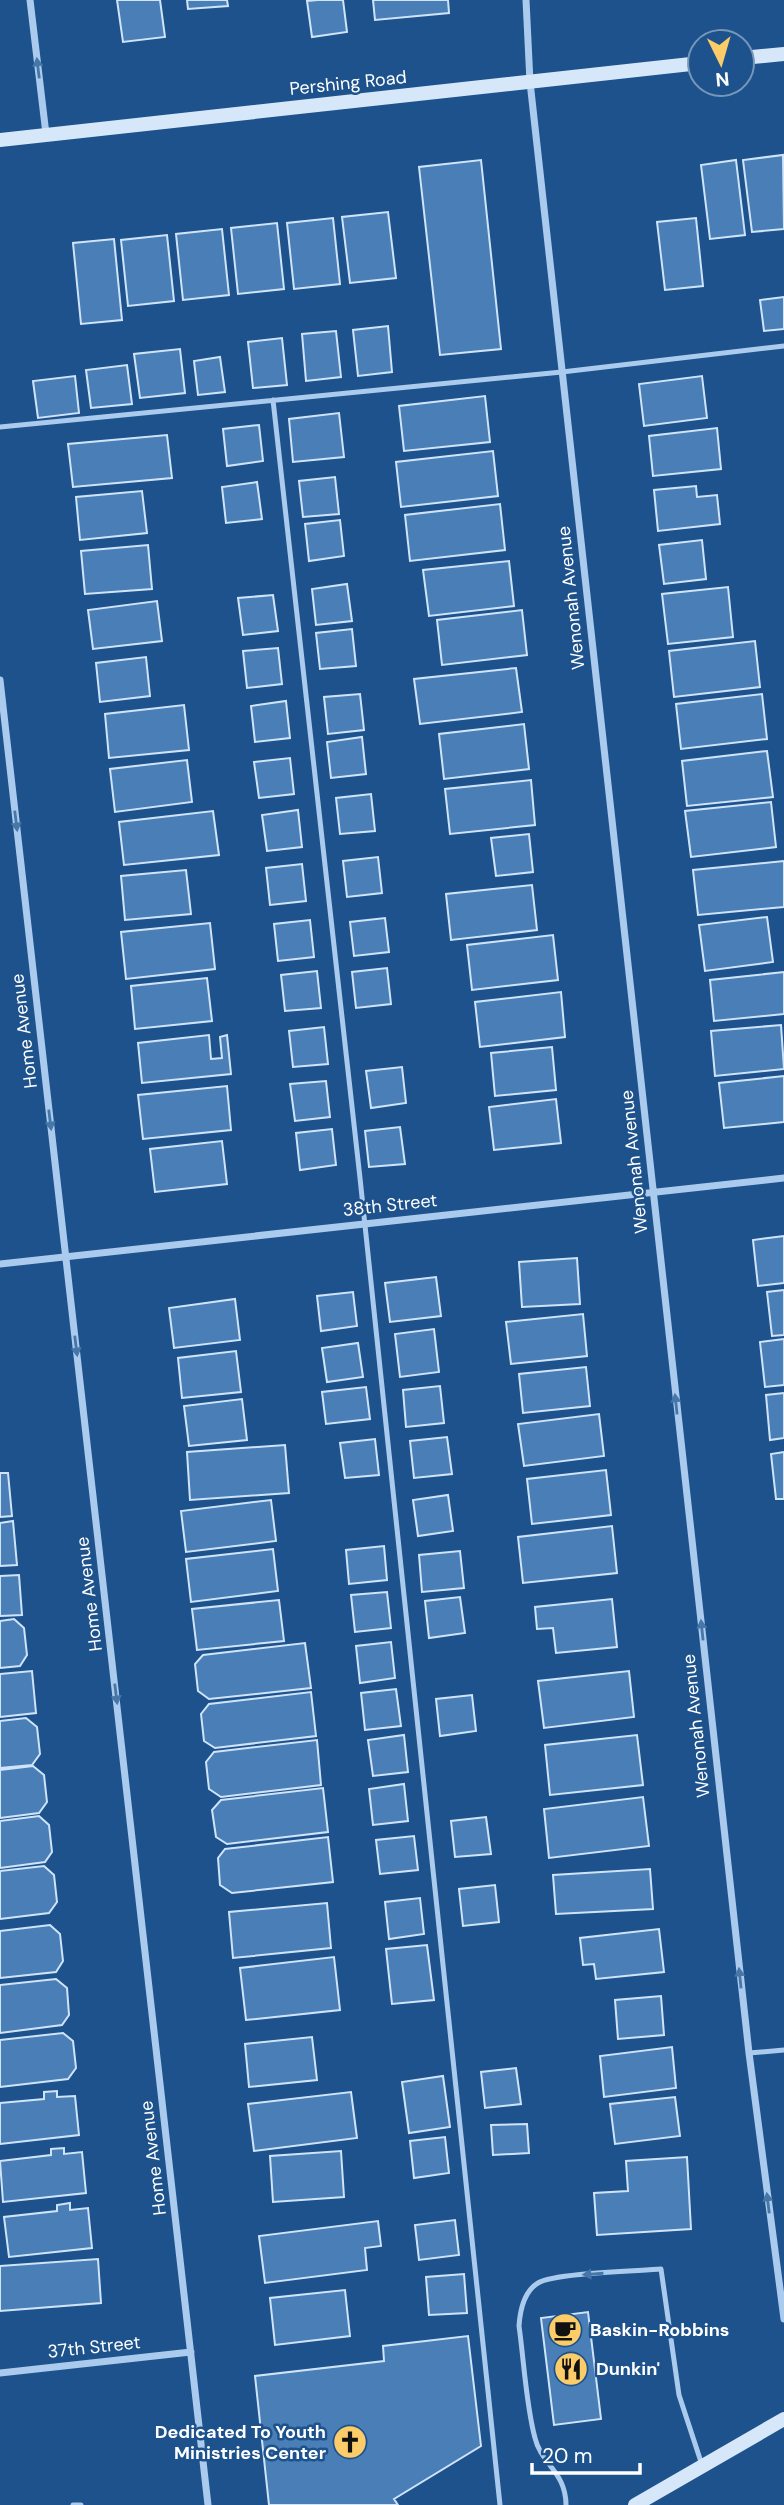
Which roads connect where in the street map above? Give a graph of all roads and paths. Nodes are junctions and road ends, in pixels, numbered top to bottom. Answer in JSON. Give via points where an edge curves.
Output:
{"nodes":[{"id":1,"x":30,"y":0,"type":"edge"},
{"id":2,"x":526,"y":0,"type":"edge"},
{"id":3,"x":784,"y":54,"type":"edge"},
{"id":4,"x":756,"y":57,"type":"edge"},
{"id":5,"x":686,"y":65,"type":"edge"},
{"id":6,"x":530,"y":82,"type":"junction"},
{"id":7,"x":46,"y":135,"type":"junction"},
{"id":8,"x":0,"y":140,"type":"edge"},
{"id":9,"x":784,"y":346,"type":"edge"},
{"id":10,"x":562,"y":372,"type":"junction"},
{"id":11,"x":273,"y":400,"type":"junction"},
{"id":12,"x":0,"y":427,"type":"edge"},
{"id":13,"x":0,"y":680,"type":"edge"},
{"id":14,"x":784,"y":1178,"type":"edge"},
{"id":15,"x":653,"y":1192,"type":"junction"},
{"id":16,"x":365,"y":1224,"type":"junction"},
{"id":17,"x":66,"y":1257,"type":"junction"},
{"id":18,"x":0,"y":1264,"type":"edge"},
{"id":19,"x":784,"y":2050,"type":"edge"},
{"id":20,"x":749,"y":2053,"type":"junction"},
{"id":21,"x":784,"y":2319,"type":"edge"},
{"id":22,"x":191,"y":2352,"type":"junction"},
{"id":23,"x":0,"y":2373,"type":"edge"},
{"id":24,"x":784,"y":2419,"type":"edge"},
{"id":25,"x":702,"y":2466,"type":"junction"},
{"id":26,"x":73,"y":2505,"type":"edge"},
{"id":27,"x":81,"y":2505,"type":"edge"},
{"id":28,"x":208,"y":2505,"type":"edge"},
{"id":29,"x":500,"y":2505,"type":"edge"},
{"id":30,"x":566,"y":2505,"type":"edge"},
{"id":31,"x":635,"y":2505,"type":"edge"}],
"edges":[{"from":7,"to":1,"type":"street","one_way":true},
{"from":2,"to":6,"type":"street","name":"Wenonah Avenue"},
{"from":3,"to":4,"type":"main road"},
{"from":5,"to":6,"type":"main road","name":"Pershing Road"},
{"from":6,"to":7,"type":"main road","name":"Pershing Road"},
{"from":6,"to":10,"type":"street","name":"Wenonah Avenue"},
{"from":7,"to":8,"type":"main road","name":"Pershing Road"},
{"from":9,"to":10,"type":"lane"},
{"from":10,"to":11,"type":"lane"},
{"from":10,"to":15,"type":"street","name":"Wenonah Avenue"},
{"from":11,"to":12,"type":"lane"},
{"from":11,"to":16,"type":"lane"},
{"from":13,"to":17,"type":"street","name":"Home Avenue","one_way":true},
{"from":14,"to":15,"type":"street","name":"38th Street"},
{"from":15,"to":16,"type":"street","name":"38th Street"},
{"from":20,"to":15,"type":"street","name":"Wenonah Avenue","one_way":true},
{"from":16,"to":17,"type":"street","name":"38th Street"},
{"from":16,"to":29,"type":"lane"},
{"from":17,"to":18,"type":"street","name":"38th Street"},
{"from":17,"to":22,"type":"street","name":"Home Avenue","one_way":true},
{"from":19,"to":20,"type":"lane"},
{"from":21,"to":20,"type":"street","name":"Wenonah Avenue","one_way":true},
{"from":22,"to":23,"type":"street","name":"37th Street"},
{"from":22,"to":28,"type":"street","name":"Home Avenue"},
{"from":24,"to":25,"type":"main road"},
{"from":25,"to":30,"type":"lane","one_way":true,"via":[[679,2395],[661,2269],[538,2282],[526,2295],[519,2326],[535,2441],[560,2476]]},
{"from":25,"to":31,"type":"main road"},
{"from":26,"to":27,"type":"lane"}]}
